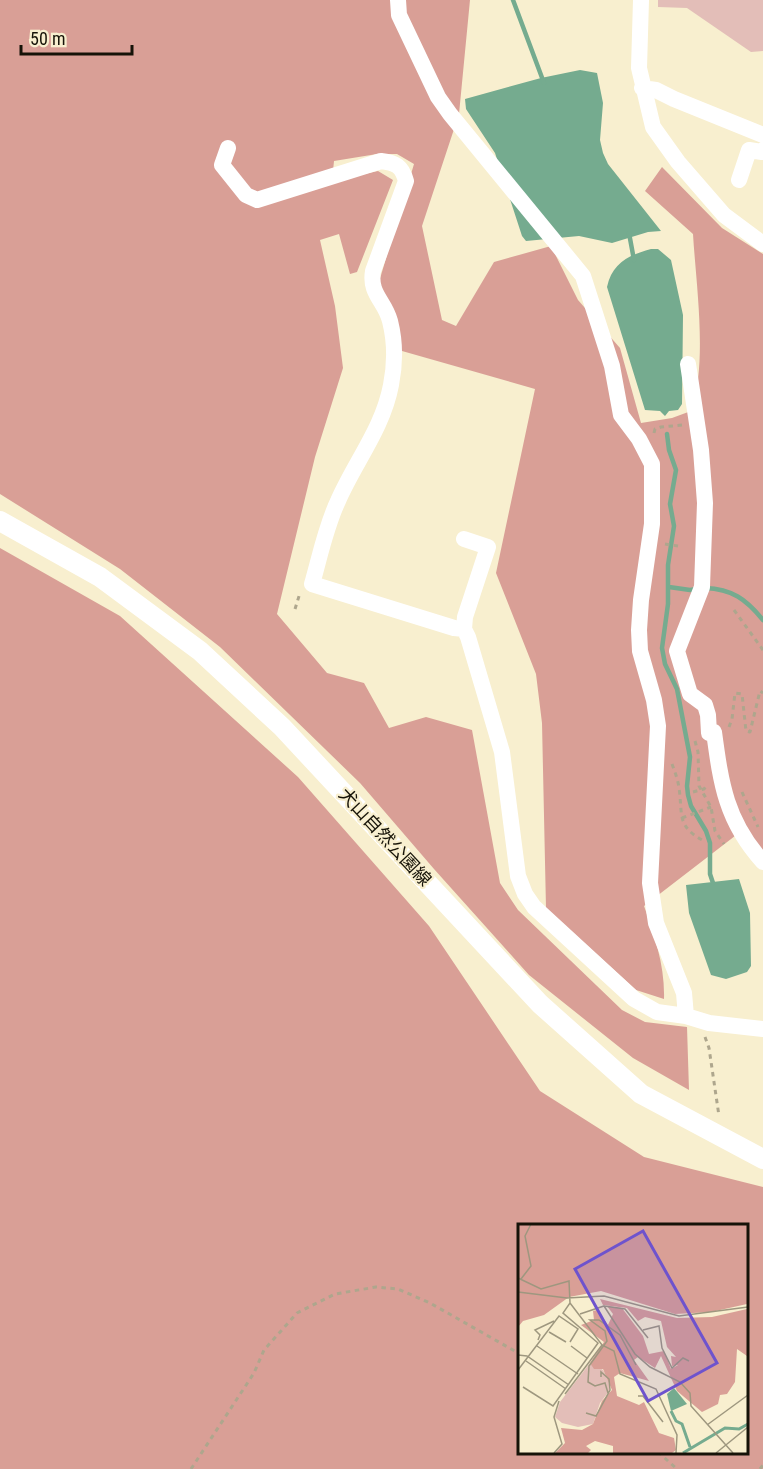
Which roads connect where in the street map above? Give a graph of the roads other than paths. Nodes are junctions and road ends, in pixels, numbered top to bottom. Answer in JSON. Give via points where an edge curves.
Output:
{"nodes":[{"id":1,"x":642,"y":0,"type":"edge"},
{"id":2,"x":398,"y":7,"type":"edge"},
{"id":3,"x":642,"y":87,"type":"junction"},
{"id":4,"x":763,"y":135,"type":"edge"},
{"id":5,"x":228,"y":148,"type":"dead end"},
{"id":6,"x":763,"y":150,"type":"edge"},
{"id":7,"x":739,"y":180,"type":"dead end"},
{"id":8,"x":763,"y":244,"type":"edge"},
{"id":9,"x":688,"y":364,"type":"dead end"},
{"id":10,"x":0,"y":521,"type":"edge"},
{"id":11,"x":464,"y":538,"type":"dead end"},
{"id":12,"x":464,"y":629,"type":"junction"},
{"id":13,"x":763,"y":862,"type":"edge"},
{"id":14,"x":692,"y":1018,"type":"junction"},
{"id":15,"x":763,"y":1029,"type":"edge"},
{"id":16,"x":763,"y":1159,"type":"edge"}],
"edges":[{"from":1,"to":3,"type":"street"},
{"from":2,"to":14,"type":"street","via":[[438,97],[583,276],[612,366],[621,415],[652,464],[652,524],[639,630],[640,651],[658,726],[650,883],[656,923]]},
{"from":3,"to":4,"type":"street"},
{"from":3,"to":8,"type":"street","via":[[653,127],[678,162],[724,215]]},
{"from":5,"to":12,"type":"street","via":[[222,165],[246,195],[257,200],[381,161],[394,163],[403,170],[406,181],[372,282],[390,322],[391,386],[380,423],[337,502],[312,584]]},
{"from":6,"to":7,"type":"street","via":[[749,150]]},
{"from":9,"to":13,"type":"street","via":[[705,503],[702,587],[677,651],[690,694],[705,705],[709,733],[714,732],[725,800]]},
{"from":10,"to":16,"type":"main road","name":"犬山自然公園線","via":[[100,577],[200,651],[282,727],[540,1004],[640,1094]]},
{"from":11,"to":12,"type":"street","via":[[488,547]]},
{"from":12,"to":14,"type":"street","via":[[502,752],[518,876],[525,894],[534,908],[634,999],[657,1012]]},
{"from":14,"to":15,"type":"street"}]}
